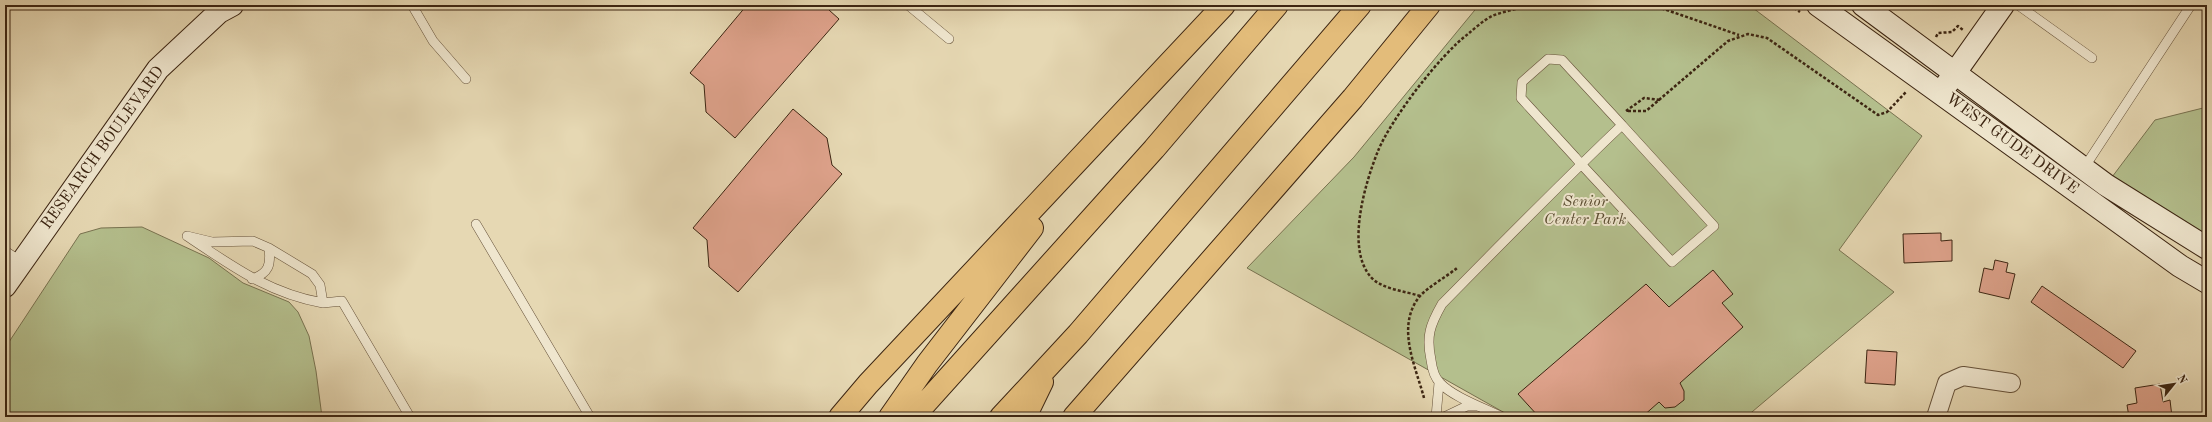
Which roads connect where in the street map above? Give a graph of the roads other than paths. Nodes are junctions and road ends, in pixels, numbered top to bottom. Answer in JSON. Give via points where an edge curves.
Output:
{"nodes":[{"id":1,"x":232,"y":5,"type":"edge"},
{"id":2,"x":412,"y":5,"type":"edge"},
{"id":3,"x":908,"y":5,"type":"edge"},
{"id":4,"x":1224,"y":5,"type":"edge"},
{"id":5,"x":1276,"y":5,"type":"edge"},
{"id":6,"x":1360,"y":5,"type":"edge"},
{"id":7,"x":1429,"y":5,"type":"edge"},
{"id":8,"x":1818,"y":5,"type":"edge"},
{"id":9,"x":1863,"y":5,"type":"edge"},
{"id":10,"x":2003,"y":5,"type":"edge"},
{"id":11,"x":2018,"y":5,"type":"edge"},
{"id":12,"x":2191,"y":5,"type":"edge"},
{"id":13,"x":949,"y":39,"type":"dead end"},
{"id":14,"x":2092,"y":58,"type":"dead end"},
{"id":15,"x":1955,"y":71,"type":"junction"},
{"id":16,"x":466,"y":79,"type":"dead end"},
{"id":17,"x":1942,"y":93,"type":"junction"},
{"id":18,"x":1620,"y":122,"type":"junction"},
{"id":19,"x":1112,"y":124,"type":"junction"},
{"id":20,"x":1581,"y":164,"type":"junction"},
{"id":21,"x":2084,"y":168,"type":"junction"},
{"id":22,"x":476,"y":224,"type":"dead end"},
{"id":23,"x":269,"y":248,"type":"junction"},
{"id":24,"x":2207,"y":248,"type":"edge"},
{"id":25,"x":13,"y":257,"type":"edge"},
{"id":26,"x":252,"y":279,"type":"junction"},
{"id":27,"x":2207,"y":282,"type":"edge"},
{"id":28,"x":5,"y":286,"type":"edge"},
{"id":29,"x":323,"y":302,"type":"junction"},
{"id":30,"x":1050,"y":363,"type":"junction"},
{"id":31,"x":1439,"y":383,"type":"junction"},
{"id":32,"x":2010,"y":383,"type":"dead end"},
{"id":33,"x":1479,"y":406,"type":"junction"},
{"id":34,"x":410,"y":417,"type":"edge"},
{"id":35,"x":590,"y":417,"type":"edge"},
{"id":36,"x":840,"y":417,"type":"edge"},
{"id":37,"x":890,"y":417,"type":"edge"},
{"id":38,"x":913,"y":417,"type":"edge"},
{"id":39,"x":1001,"y":417,"type":"edge"},
{"id":40,"x":1025,"y":417,"type":"edge"},
{"id":41,"x":1074,"y":417,"type":"edge"},
{"id":42,"x":1436,"y":417,"type":"edge"},
{"id":43,"x":1444,"y":417,"type":"edge"},
{"id":44,"x":1502,"y":417,"type":"edge"},
{"id":45,"x":1936,"y":417,"type":"edge"}],
"edges":[{"from":1,"to":25,"type":"main road","name":"RESEARCH BOULEVARD","via":[[219,12],[158,69]]},
{"from":2,"to":16,"type":"lane","via":[[433,41]]},
{"from":3,"to":13,"type":"lane"},
{"from":4,"to":19,"type":"highway"},
{"from":5,"to":38,"type":"highway","via":[[1154,149]]},
{"from":6,"to":30,"type":"highway"},
{"from":7,"to":41,"type":"highway","via":[[1353,98]]},
{"from":8,"to":17,"type":"main road","name":"WEST GUDE DRIVE"},
{"from":9,"to":15,"type":"main road","name":"WEST GUDE DRIVE"},
{"from":10,"to":15,"type":"main road"},
{"from":11,"to":14,"type":"lane"},
{"from":12,"to":21,"type":"lane"},
{"from":15,"to":17,"type":"main road"},
{"from":15,"to":21,"type":"main road","name":"WEST GUDE DRIVE"},
{"from":17,"to":27,"type":"main road","name":"WEST GUDE DRIVE","via":[[2180,266]]},
{"from":18,"to":20,"type":"lane"},
{"from":18,"to":20,"type":"lane","via":[[1562,60],[1548,59],[1522,82],[1521,98]]},
{"from":18,"to":20,"type":"lane","via":[[1714,226],[1672,262]]},
{"from":19,"to":36,"type":"highway"},
{"from":19,"to":37,"type":"highway","via":[[926,364]]},
{"from":20,"to":31,"type":"lane","via":[[1442,304],[1432,322],[1427,343],[1432,370]]},
{"from":21,"to":24,"type":"main road","name":"WEST GUDE DRIVE","via":[[2106,185]]},
{"from":22,"to":35,"type":"lane"},
{"from":23,"to":26,"type":"lane","via":[[270,265],[267,271]]},
{"from":23,"to":26,"type":"lane","via":[[253,241],[212,242],[186,236]]},
{"from":23,"to":29,"type":"lane","via":[[312,274],[320,285]]},
{"from":25,"to":28,"type":"main road","name":"RESEARCH BOULEVARD"},
{"from":26,"to":29,"type":"lane","via":[[297,298]]},
{"from":29,"to":34,"type":"lane","via":[[342,302]]},
{"from":30,"to":39,"type":"highway"},
{"from":30,"to":40,"type":"highway"},
{"from":31,"to":33,"type":"lane"},
{"from":31,"to":42,"type":"lane"},
{"from":32,"to":45,"type":"street","via":[[1963,376],[1947,383]]},
{"from":33,"to":43,"type":"lane","via":[[1467,406]]},
{"from":33,"to":44,"type":"lane"}]}
